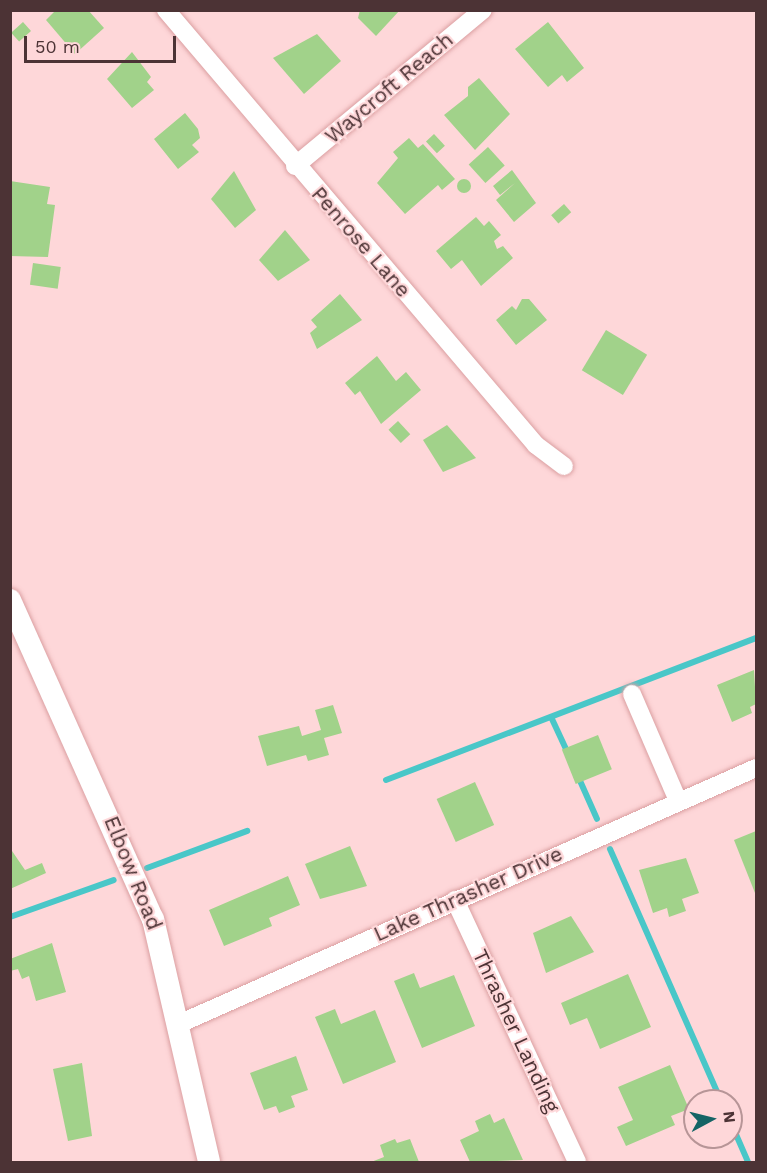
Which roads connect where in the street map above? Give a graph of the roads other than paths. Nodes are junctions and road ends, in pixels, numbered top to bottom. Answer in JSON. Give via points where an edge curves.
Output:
{"nodes":[{"id":1,"x":166,"y":10,"type":"edge"},
{"id":2,"x":483,"y":10,"type":"edge"},
{"id":3,"x":295,"y":166,"type":"junction"},
{"id":4,"x":564,"y":466,"type":"dead end"},
{"id":5,"x":10,"y":600,"type":"edge"},
{"id":6,"x":633,"y":694,"type":"dead end"},
{"id":7,"x":756,"y":768,"type":"edge"},
{"id":8,"x":678,"y":801,"type":"junction"},
{"id":9,"x":455,"y":900,"type":"junction"},
{"id":10,"x":181,"y":1023,"type":"junction"},
{"id":11,"x":209,"y":1162,"type":"edge"},
{"id":12,"x":577,"y":1162,"type":"edge"}],
"edges":[{"from":1,"to":3,"type":"street","name":"Penrose Lane"},
{"from":2,"to":3,"type":"street","name":"Waycroft Reach"},
{"from":3,"to":4,"type":"street","name":"Penrose Lane","via":[[536,445]]},
{"from":5,"to":10,"type":"street","name":"Elbow Road","via":[[142,889]]},
{"from":6,"to":8,"type":"street"},
{"from":7,"to":8,"type":"street","name":"Lake Thrasher Drive"},
{"from":8,"to":9,"type":"street","name":"Lake Thrasher Drive"},
{"from":9,"to":10,"type":"street","name":"Lake Thrasher Drive"},
{"from":9,"to":12,"type":"street","name":"Thrasher Landing"},
{"from":10,"to":11,"type":"street","name":"Elbow Road"}]}
